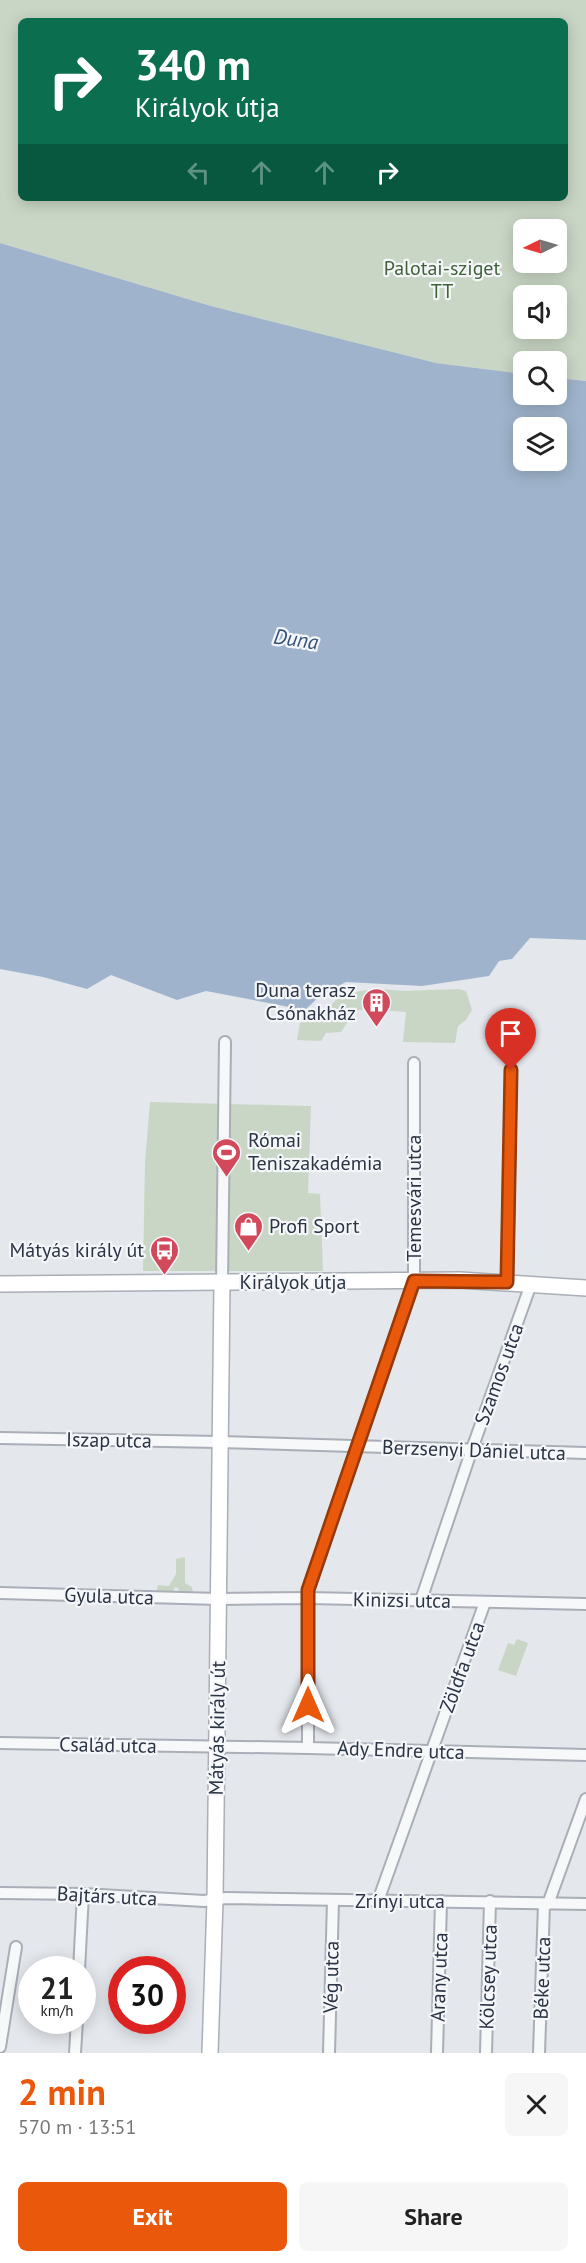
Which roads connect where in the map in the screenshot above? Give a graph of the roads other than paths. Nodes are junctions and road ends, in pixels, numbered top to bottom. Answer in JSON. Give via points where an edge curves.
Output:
{"nodes":[{"id":1,"x":225,"y":1042,"type":"dead end"},
{"id":2,"x":414,"y":1063,"type":"dead end"},
{"id":3,"x":511,"y":1070,"type":"dead end"},
{"id":4,"x":414,"y":1281,"type":"junction"},
{"id":5,"x":507,"y":1282,"type":"junction"},
{"id":6,"x":222,"y":1283,"type":"junction"},
{"id":7,"x":0,"y":1284,"type":"edge"},
{"id":8,"x":531,"y":1284,"type":"junction"},
{"id":9,"x":586,"y":1288,"type":"edge"},
{"id":10,"x":0,"y":1438,"type":"edge"},
{"id":11,"x":219,"y":1442,"type":"junction"},
{"id":12,"x":358,"y":1446,"type":"junction"},
{"id":13,"x":472,"y":1449,"type":"junction"},
{"id":14,"x":586,"y":1453,"type":"edge"},
{"id":15,"x":0,"y":1593,"type":"edge"},
{"id":16,"x":308,"y":1598,"type":"junction"},
{"id":17,"x":219,"y":1599,"type":"junction"},
{"id":18,"x":421,"y":1600,"type":"junction"},
{"id":19,"x":485,"y":1602,"type":"junction"},
{"id":20,"x":586,"y":1604,"type":"edge"},
{"id":21,"x":0,"y":1743,"type":"edge"},
{"id":22,"x":217,"y":1747,"type":"junction"},
{"id":23,"x":308,"y":1748,"type":"junction"},
{"id":24,"x":431,"y":1751,"type":"junction"},
{"id":25,"x":586,"y":1755,"type":"edge"},
{"id":26,"x":586,"y":1799,"type":"edge"},
{"id":27,"x":0,"y":1893,"type":"edge"},
{"id":28,"x":83,"y":1894,"type":"junction"},
{"id":29,"x":215,"y":1900,"type":"junction"},
{"id":30,"x":333,"y":1900,"type":"junction"},
{"id":31,"x":378,"y":1901,"type":"junction"},
{"id":32,"x":441,"y":1901,"type":"junction"},
{"id":33,"x":490,"y":1901,"type":"junction"},
{"id":34,"x":546,"y":1904,"type":"junction"},
{"id":35,"x":586,"y":1904,"type":"edge"},
{"id":36,"x":16,"y":1947,"type":"dead end"},
{"id":37,"x":80,"y":1956,"type":"edge"},
{"id":38,"x":76,"y":2034,"type":"edge"},
{"id":39,"x":0,"y":2047,"type":"edge"},
{"id":40,"x":75,"y":2053,"type":"edge"},
{"id":41,"x":210,"y":2053,"type":"edge"},
{"id":42,"x":329,"y":2053,"type":"edge"},
{"id":43,"x":437,"y":2053,"type":"edge"},
{"id":44,"x":486,"y":2053,"type":"edge"},
{"id":45,"x":539,"y":2053,"type":"edge"}],
"edges":[{"from":1,"to":6,"type":"street","name":"Mátyás király út"},
{"from":2,"to":4,"type":"street","name":"Temesvári utca"},
{"from":3,"to":5,"type":"street"},
{"from":4,"to":5,"type":"street","name":"Királyok útja"},
{"from":4,"to":6,"type":"street","name":"Királyok útja"},
{"from":4,"to":12,"type":"street","name":"Temesvári utca"},
{"from":5,"to":8,"type":"street","name":"Királyok útja"},
{"from":6,"to":7,"type":"street","name":"Királyok útja"},
{"from":6,"to":11,"type":"street","name":"Mátyás király út"},
{"from":8,"to":9,"type":"street","name":"Királyok útja"},
{"from":8,"to":13,"type":"street","name":"Szamos utca"},
{"from":10,"to":11,"type":"street","name":"Iszap utca"},
{"from":11,"to":12,"type":"street","name":"Berzsenyi Dániel utca"},
{"from":11,"to":17,"type":"street","name":"Mátyás király út"},
{"from":12,"to":13,"type":"street","name":"Berzsenyi Dániel utca"},
{"from":12,"to":16,"type":"street","name":"Temesvári utca"},
{"from":13,"to":14,"type":"street","name":"Berzsenyi Dániel utca"},
{"from":13,"to":18,"type":"street","name":"Szamos utca"},
{"from":15,"to":17,"type":"street","name":"Gyula utca"},
{"from":16,"to":17,"type":"street","name":"Kinizsi utca"},
{"from":16,"to":18,"type":"street","name":"Kinizsi utca"},
{"from":16,"to":23,"type":"street","name":"Temesvári utca"},
{"from":17,"to":22,"type":"street","name":"Mátyás király út"},
{"from":18,"to":19,"type":"street","name":"Kinizsi utca"},
{"from":19,"to":20,"type":"street","name":"Kinizsi utca"},
{"from":19,"to":24,"type":"street","name":"Zöldfa utca"},
{"from":21,"to":22,"type":"street","name":"Család utca"},
{"from":22,"to":23,"type":"street","name":"Ady Endre utca"},
{"from":22,"to":29,"type":"street","name":"Mátyás király út"},
{"from":23,"to":24,"type":"street","name":"Ady Endre utca"},
{"from":24,"to":25,"type":"street","name":"Ady Endre utca"},
{"from":24,"to":31,"type":"street","name":"Zöldfa utca"},
{"from":26,"to":34,"type":"street","name":"Béke utca"},
{"from":27,"to":28,"type":"street","name":"Bajtárs utca"},
{"from":28,"to":29,"type":"street","name":"Bajtárs utca"},
{"from":28,"to":37,"type":"street"},
{"from":29,"to":30,"type":"street","name":"Zrínyi utca"},
{"from":29,"to":41,"type":"street","name":"Mátyás király út"},
{"from":30,"to":31,"type":"street","name":"Zrínyi utca"},
{"from":30,"to":42,"type":"street","name":"Vég utca"},
{"from":31,"to":32,"type":"street","name":"Zrínyi utca"},
{"from":32,"to":33,"type":"street","name":"Zrínyi utca"},
{"from":32,"to":43,"type":"street","name":"Arany utca"},
{"from":33,"to":34,"type":"street","name":"Zrínyi utca"},
{"from":33,"to":44,"type":"street","name":"Kölcsey utca"},
{"from":34,"to":35,"type":"street","name":"Zrínyi utca"},
{"from":34,"to":45,"type":"street","name":"Béke utca"},
{"from":36,"to":39,"type":"street"},
{"from":38,"to":40,"type":"street"}]}
